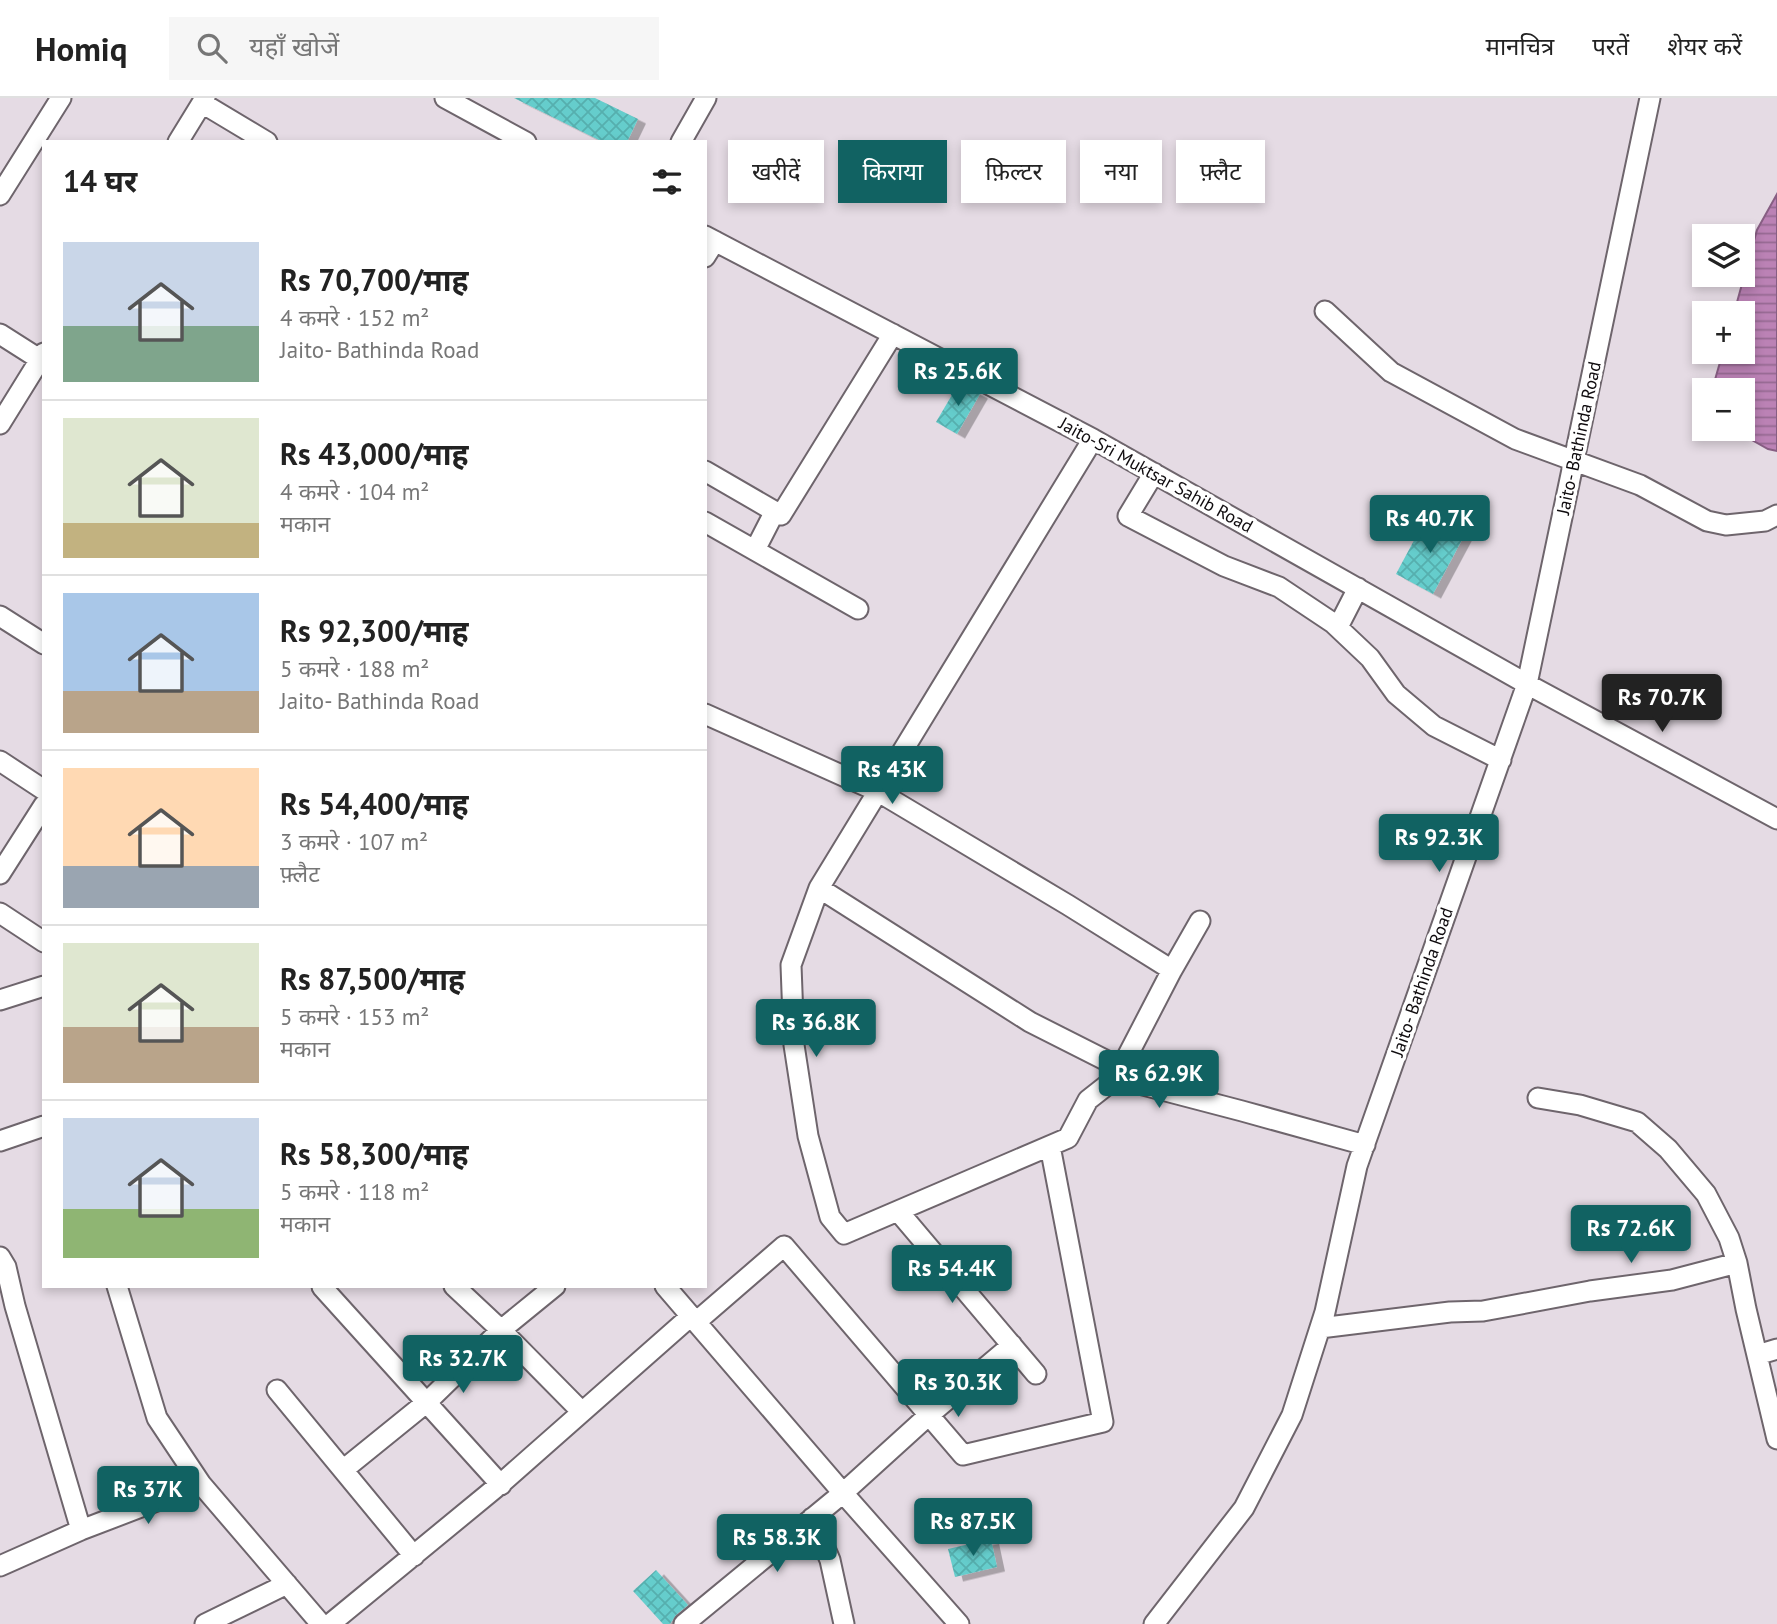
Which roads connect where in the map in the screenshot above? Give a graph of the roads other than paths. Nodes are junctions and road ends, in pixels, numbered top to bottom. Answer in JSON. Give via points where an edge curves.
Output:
{"nodes":[{"id":1,"x":61,"y":98,"type":"edge"},
{"id":2,"x":445,"y":98,"type":"edge"},
{"id":3,"x":706,"y":98,"type":"edge"},
{"id":4,"x":1650,"y":98,"type":"edge"},
{"id":5,"x":204,"y":101,"type":"edge"},
{"id":6,"x":179,"y":140,"type":"edge"},
{"id":7,"x":264,"y":140,"type":"edge"},
{"id":8,"x":522,"y":140,"type":"edge"},
{"id":9,"x":682,"y":140,"type":"edge"},
{"id":10,"x":0,"y":195,"type":"edge"},
{"id":11,"x":709,"y":244,"type":"edge"},
{"id":12,"x":1325,"y":311,"type":"dead end"},
{"id":13,"x":0,"y":334,"type":"edge"},
{"id":14,"x":893,"y":334,"type":"junction"},
{"id":15,"x":42,"y":358,"type":"edge"},
{"id":16,"x":0,"y":424,"type":"edge"},
{"id":17,"x":1093,"y":439,"type":"junction"},
{"id":18,"x":1575,"y":461,"type":"junction"},
{"id":19,"x":707,"y":472,"type":"edge"},
{"id":20,"x":1154,"y":473,"type":"junction"},
{"id":21,"x":775,"y":511,"type":"junction"},
{"id":22,"x":1777,"y":515,"type":"edge"},
{"id":23,"x":707,"y":523,"type":"edge"},
{"id":24,"x":755,"y":550,"type":"junction"},
{"id":25,"x":1358,"y":588,"type":"junction"},
{"id":26,"x":858,"y":609,"type":"dead end"},
{"id":27,"x":0,"y":616,"type":"edge"},
{"id":28,"x":1338,"y":627,"type":"junction"},
{"id":29,"x":42,"y":642,"type":"edge"},
{"id":30,"x":1527,"y":684,"type":"junction"},
{"id":31,"x":707,"y":715,"type":"edge"},
{"id":32,"x":1500,"y":760,"type":"junction"},
{"id":33,"x":0,"y":761,"type":"edge"},
{"id":34,"x":42,"y":789,"type":"edge"},
{"id":35,"x":877,"y":791,"type":"junction"},
{"id":36,"x":42,"y":808,"type":"edge"},
{"id":37,"x":1777,"y":819,"type":"edge"},
{"id":38,"x":0,"y":874,"type":"edge"},
{"id":39,"x":819,"y":888,"type":"junction"},
{"id":40,"x":0,"y":913,"type":"edge"},
{"id":41,"x":1200,"y":921,"type":"dead end"},
{"id":42,"x":42,"y":941,"type":"edge"},
{"id":43,"x":1172,"y":970,"type":"junction"},
{"id":44,"x":42,"y":987,"type":"edge"},
{"id":45,"x":0,"y":1000,"type":"edge"},
{"id":46,"x":1118,"y":1073,"type":"junction"},
{"id":47,"x":1538,"y":1098,"type":"dead end"},
{"id":48,"x":42,"y":1127,"type":"edge"},
{"id":49,"x":0,"y":1141,"type":"edge"},
{"id":50,"x":1050,"y":1146,"type":"junction"},
{"id":51,"x":1365,"y":1146,"type":"junction"},
{"id":52,"x":898,"y":1211,"type":"junction"},
{"id":53,"x":0,"y":1256,"type":"edge"},
{"id":54,"x":1737,"y":1263,"type":"junction"},
{"id":55,"x":118,"y":1288,"type":"edge"},
{"id":56,"x":323,"y":1288,"type":"edge"},
{"id":57,"x":456,"y":1288,"type":"edge"},
{"id":58,"x":553,"y":1288,"type":"edge"},
{"id":59,"x":667,"y":1288,"type":"edge"},
{"id":60,"x":8,"y":1308,"type":"edge"},
{"id":61,"x":694,"y":1319,"type":"junction"},
{"id":62,"x":1320,"y":1328,"type":"junction"},
{"id":63,"x":501,"y":1330,"type":"junction"},
{"id":64,"x":1012,"y":1345,"type":"junction"},
{"id":65,"x":1777,"y":1349,"type":"edge"},
{"id":66,"x":1757,"y":1355,"type":"junction"},
{"id":67,"x":1037,"y":1374,"type":"dead end"},
{"id":68,"x":277,"y":1390,"type":"dead end"},
{"id":69,"x":1772,"y":1399,"type":"edge"},
{"id":70,"x":427,"y":1402,"type":"junction"},
{"id":71,"x":582,"y":1412,"type":"junction"},
{"id":72,"x":929,"y":1415,"type":"junction"},
{"id":73,"x":1777,"y":1439,"type":"edge"},
{"id":74,"x":343,"y":1470,"type":"junction"},
{"id":75,"x":201,"y":1484,"type":"junction"},
{"id":76,"x":501,"y":1485,"type":"junction"},
{"id":77,"x":843,"y":1493,"type":"junction"},
{"id":78,"x":813,"y":1518,"type":"junction"},
{"id":79,"x":81,"y":1530,"type":"junction"},
{"id":80,"x":414,"y":1556,"type":"junction"},
{"id":81,"x":0,"y":1566,"type":"edge"},
{"id":82,"x":287,"y":1584,"type":"junction"},
{"id":83,"x":205,"y":1624,"type":"edge"},
{"id":84,"x":321,"y":1624,"type":"edge"},
{"id":85,"x":330,"y":1624,"type":"edge"},
{"id":86,"x":684,"y":1624,"type":"edge"},
{"id":87,"x":844,"y":1624,"type":"edge"},
{"id":88,"x":959,"y":1624,"type":"edge"},
{"id":89,"x":1154,"y":1624,"type":"edge"}],
"edges":[{"from":1,"to":10,"type":"street"},
{"from":2,"to":8,"type":"street"},
{"from":3,"to":9,"type":"street"},
{"from":4,"to":18,"type":"street","name":"Jaito- Bathinda Road"},
{"from":5,"to":6,"type":"street"},
{"from":5,"to":7,"type":"street"},
{"from":11,"to":14,"type":"street","name":"Jaito-Sri Muktsar Sahib Road"},
{"from":12,"to":18,"type":"street","via":[[1391,372],[1515,439]]},
{"from":13,"to":15,"type":"street"},
{"from":14,"to":17,"type":"street","name":"Jaito-Sri Muktsar Sahib Road"},
{"from":14,"to":21,"type":"street","via":[[781,515]]},
{"from":15,"to":16,"type":"street"},
{"from":17,"to":20,"type":"street","name":"Jaito-Sri Muktsar Sahib Road"},
{"from":17,"to":35,"type":"street"},
{"from":18,"to":22,"type":"street","via":[[1640,485],[1707,521],[1726,525],[1765,521]]},
{"from":18,"to":30,"type":"street","name":"Jaito- Bathinda Road"},
{"from":19,"to":21,"type":"street"},
{"from":20,"to":25,"type":"street","name":"Jaito-Sri Muktsar Sahib Road"},
{"from":20,"to":28,"type":"street","via":[[1128,516],[1224,566],[1279,587]]},
{"from":21,"to":24,"type":"street"},
{"from":23,"to":24,"type":"street"},
{"from":24,"to":26,"type":"street"},
{"from":25,"to":28,"type":"street"},
{"from":25,"to":30,"type":"street","name":"Jaito-Sri Muktsar Sahib Road"},
{"from":27,"to":29,"type":"street"},
{"from":28,"to":32,"type":"street","via":[[1370,658],[1395,694],[1434,726]]},
{"from":30,"to":32,"type":"street","name":"Jaito- Bathinda Road"},
{"from":30,"to":37,"type":"street","name":"Jaito-Sri Muktsar Sahib Road"},
{"from":31,"to":35,"type":"street"},
{"from":32,"to":51,"type":"street","name":"Jaito- Bathinda Road"},
{"from":33,"to":34,"type":"street"},
{"from":35,"to":39,"type":"street"},
{"from":35,"to":43,"type":"street"},
{"from":36,"to":38,"type":"street"},
{"from":39,"to":46,"type":"street"},
{"from":39,"to":52,"type":"street","via":[[791,965],[794,1045],[807,1136],[830,1217],[844,1234]]},
{"from":40,"to":42,"type":"street"},
{"from":41,"to":43,"type":"street"},
{"from":43,"to":46,"type":"street"},
{"from":44,"to":45,"type":"street"},
{"from":46,"to":50,"type":"street","via":[[1088,1100],[1068,1138]]},
{"from":46,"to":51,"type":"street"},
{"from":47,"to":54,"type":"street","via":[[1637,1122],[1668,1149],[1706,1194]]},
{"from":48,"to":49,"type":"street"},
{"from":50,"to":52,"type":"street"},
{"from":50,"to":72,"type":"street","via":[[1103,1422],[963,1455]]},
{"from":51,"to":62,"type":"street","name":"Jaito- Bathinda Road"},
{"from":52,"to":64,"type":"street"},
{"from":53,"to":60,"type":"street","via":[[6,1267]]},
{"from":54,"to":62,"type":"street","via":[[1672,1280],[1483,1311]]},
{"from":54,"to":66,"type":"street"},
{"from":55,"to":75,"type":"street","via":[[158,1418]]},
{"from":56,"to":70,"type":"street"},
{"from":57,"to":63,"type":"street"},
{"from":58,"to":63,"type":"street"},
{"from":59,"to":61,"type":"street"},
{"from":60,"to":79,"type":"street"},
{"from":61,"to":71,"type":"street"},
{"from":61,"to":72,"type":"street","via":[[784,1246]]},
{"from":61,"to":77,"type":"street"},
{"from":62,"to":89,"type":"street","name":"Jaito- Bathinda Road","via":[[1292,1415],[1244,1508]]},
{"from":63,"to":70,"type":"street"},
{"from":63,"to":71,"type":"street"},
{"from":64,"to":67,"type":"street"},
{"from":64,"to":72,"type":"street"},
{"from":65,"to":66,"type":"street"},
{"from":66,"to":69,"type":"street"},
{"from":68,"to":74,"type":"street"},
{"from":69,"to":73,"type":"street"},
{"from":70,"to":74,"type":"street"},
{"from":70,"to":76,"type":"street"},
{"from":71,"to":76,"type":"street"},
{"from":72,"to":77,"type":"street"},
{"from":74,"to":80,"type":"street"},
{"from":75,"to":79,"type":"street"},
{"from":75,"to":82,"type":"street"},
{"from":76,"to":80,"type":"street"},
{"from":77,"to":78,"type":"street"},
{"from":77,"to":88,"type":"street"},
{"from":78,"to":86,"type":"street"},
{"from":78,"to":87,"type":"street","via":[[830,1560]]},
{"from":79,"to":81,"type":"street"},
{"from":80,"to":85,"type":"street"},
{"from":82,"to":83,"type":"street"},
{"from":82,"to":84,"type":"street"}]}
